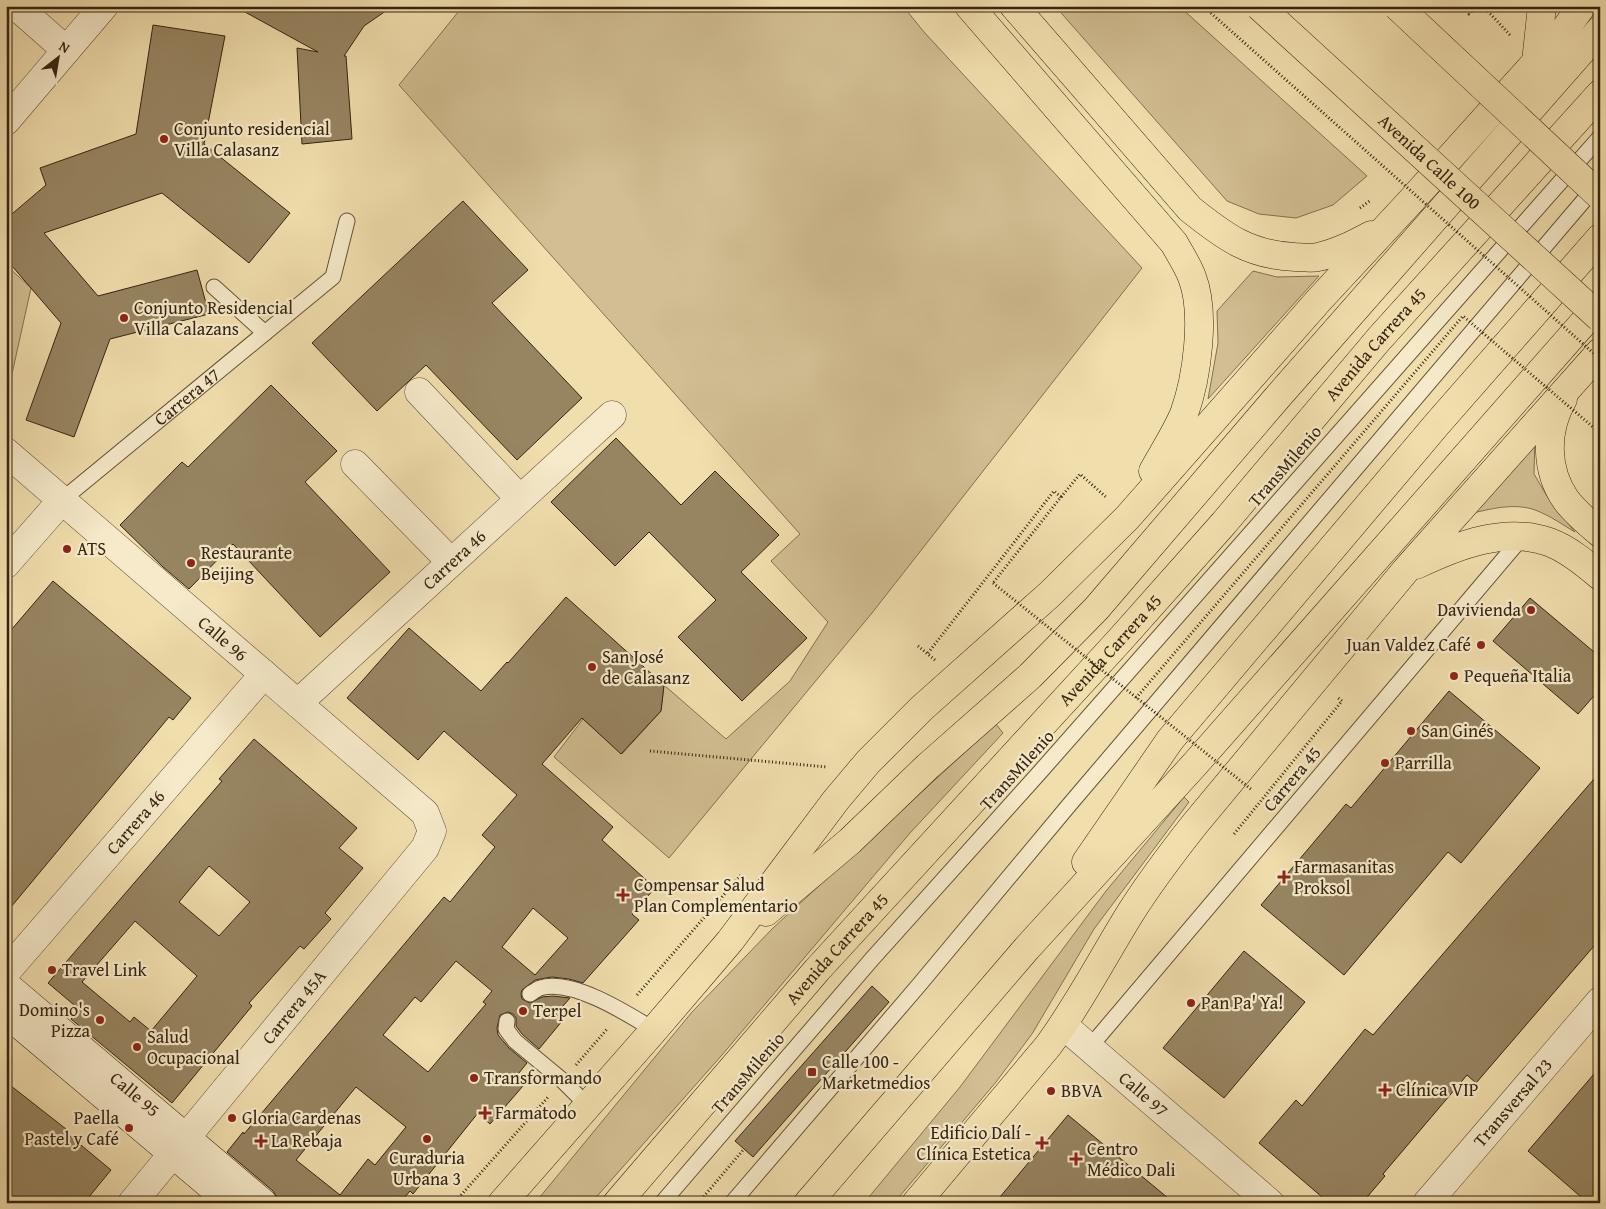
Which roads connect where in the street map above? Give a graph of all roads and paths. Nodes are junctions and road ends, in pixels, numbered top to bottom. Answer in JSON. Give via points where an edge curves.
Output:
{"nodes":[{"id":1,"x":16,"y":6,"type":"edge"},
{"id":2,"x":104,"y":6,"type":"edge"},
{"id":3,"x":969,"y":6,"type":"edge"},
{"id":4,"x":1014,"y":6,"type":"edge"},
{"id":5,"x":1203,"y":6,"type":"edge"},
{"id":6,"x":1259,"y":6,"type":"edge"},
{"id":7,"x":1397,"y":6,"type":"edge"},
{"id":8,"x":1461,"y":6,"type":"edge"},
{"id":9,"x":1478,"y":6,"type":"edge"},
{"id":10,"x":1483,"y":6,"type":"edge"},
{"id":11,"x":1542,"y":6,"type":"edge"},
{"id":12,"x":1582,"y":6,"type":"edge"},
{"id":13,"x":1600,"y":30,"type":"edge"},
{"id":14,"x":1514,"y":38,"type":"dead end"},
{"id":15,"x":66,"y":50,"type":"junction"},
{"id":16,"x":1536,"y":62,"type":"junction"},
{"id":17,"x":1600,"y":94,"type":"edge"},
{"id":18,"x":6,"y":121,"type":"edge"},
{"id":19,"x":1600,"y":137,"type":"edge"},
{"id":20,"x":1397,"y":174,"type":"dead end"},
{"id":21,"x":1391,"y":181,"type":"dead end"},
{"id":22,"x":1600,"y":181,"type":"edge"},
{"id":23,"x":1378,"y":195,"type":"dead end"},
{"id":24,"x":1600,"y":196,"type":"edge"},
{"id":25,"x":1356,"y":211,"type":"dead end"},
{"id":26,"x":347,"y":221,"type":"dead end"},
{"id":27,"x":1388,"y":227,"type":"junction"},
{"id":28,"x":1600,"y":238,"type":"edge"},
{"id":29,"x":214,"y":287,"type":"dead end"},
{"id":30,"x":1600,"y":304,"type":"edge"},
{"id":31,"x":1600,"y":318,"type":"edge"},
{"id":32,"x":265,"y":332,"type":"junction"},
{"id":33,"x":1600,"y":352,"type":"edge"},
{"id":34,"x":1600,"y":359,"type":"edge"},
{"id":35,"x":1576,"y":378,"type":"junction"},
{"id":36,"x":419,"y":392,"type":"dead end"},
{"id":37,"x":612,"y":415,"type":"dead end"},
{"id":38,"x":1600,"y":433,"type":"edge"},
{"id":39,"x":6,"y":452,"type":"edge"},
{"id":40,"x":355,"y":464,"type":"dead end"},
{"id":41,"x":1061,"y":497,"type":"junction"},
{"id":42,"x":520,"y":499,"type":"junction"},
{"id":43,"x":62,"y":500,"type":"junction"},
{"id":44,"x":1127,"y":518,"type":"junction"},
{"id":45,"x":1600,"y":533,"type":"edge"},
{"id":46,"x":1524,"y":535,"type":"junction"},
{"id":47,"x":451,"y":562,"type":"junction"},
{"id":48,"x":6,"y":564,"type":"edge"},
{"id":49,"x":1406,"y":570,"type":"junction"},
{"id":50,"x":1600,"y":576,"type":"edge"},
{"id":51,"x":928,"y":654,"type":"dead end"},
{"id":52,"x":264,"y":674,"type":"junction"},
{"id":53,"x":1136,"y":698,"type":"junction"},
{"id":54,"x":298,"y":703,"type":"junction"},
{"id":55,"x":650,"y":751,"type":"dead end"},
{"id":56,"x":821,"y":775,"type":"dead end"},
{"id":57,"x":1252,"y":790,"type":"dead end"},
{"id":58,"x":432,"y":831,"type":"joint"},
{"id":59,"x":744,"y":873,"type":"dead end"},
{"id":60,"x":730,"y":941,"type":"junction"},
{"id":61,"x":1027,"y":948,"type":"junction"},
{"id":62,"x":6,"y":972,"type":"edge"},
{"id":63,"x":6,"y":985,"type":"edge"},
{"id":64,"x":530,"y":994,"type":"dead end"},
{"id":65,"x":1600,"y":1001,"type":"edge"},
{"id":66,"x":623,"y":1011,"type":"junction"},
{"id":67,"x":6,"y":1013,"type":"edge"},
{"id":68,"x":507,"y":1021,"type":"dead end"},
{"id":69,"x":1063,"y":1026,"type":"junction"},
{"id":70,"x":654,"y":1030,"type":"junction"},
{"id":71,"x":1089,"y":1048,"type":"junction"},
{"id":72,"x":562,"y":1080,"type":"junction"},
{"id":73,"x":588,"y":1106,"type":"junction"},
{"id":74,"x":179,"y":1145,"type":"junction"},
{"id":75,"x":744,"y":1150,"type":"dead end"},
{"id":76,"x":699,"y":1202,"type":"edge"},
{"id":77,"x":132,"y":1203,"type":"edge"},
{"id":78,"x":230,"y":1203,"type":"edge"},
{"id":79,"x":264,"y":1203,"type":"edge"},
{"id":80,"x":454,"y":1203,"type":"edge"},
{"id":81,"x":502,"y":1203,"type":"edge"},
{"id":82,"x":617,"y":1203,"type":"edge"},
{"id":83,"x":662,"y":1203,"type":"edge"},
{"id":84,"x":732,"y":1203,"type":"edge"},
{"id":85,"x":808,"y":1203,"type":"edge"},
{"id":86,"x":916,"y":1203,"type":"edge"},
{"id":87,"x":1270,"y":1203,"type":"edge"},
{"id":88,"x":1427,"y":1203,"type":"edge"}],
"edges":[{"from":1,"to":15,"type":"street"},
{"from":2,"to":15,"type":"street"},
{"from":3,"to":44,"type":"main road","via":[[1174,243],[1192,278],[1200,341],[1184,414]]},
{"from":4,"to":27,"type":"main road","via":[[1190,209],[1219,232],[1247,248],[1274,256],[1316,258],[1343,250]]},
{"from":5,"to":34,"type":"path","bridge":true},
{"from":6,"to":31,"type":"main road","name":"Avenida Calle 100","bridge":true},
{"from":7,"to":24,"type":"main road","bridge":true},
{"from":8,"to":9,"type":"path","via":[[1469,14]]},
{"from":10,"to":14,"type":"path"},
{"from":11,"to":16,"type":"main road"},
{"from":12,"to":16,"type":"main road"},
{"from":13,"to":60,"type":"main road","via":[[1096,609],[1030,676],[928,766],[850,841]]},
{"from":15,"to":18,"type":"street"},
{"from":16,"to":27,"type":"main road"},
{"from":17,"to":82,"type":"main road","name":"Avenida Carrera 45","via":[[1379,339],[1224,523],[1119,641],[817,970]]},
{"from":19,"to":83,"type":"lane","name":"TransMilenio","via":[[872,959]]},
{"from":20,"to":21,"type":"path"},
{"from":22,"to":84,"type":"lane"},
{"from":23,"to":25,"type":"path"},
{"from":26,"to":32,"type":"lane","name":"Carrera 47","via":[[333,277]]},
{"from":27,"to":44,"type":"main road","via":[[1319,300]]},
{"from":28,"to":61,"type":"main road","via":[[1438,423],[1170,740]]},
{"from":29,"to":32,"type":"lane"},
{"from":30,"to":61,"type":"main road","via":[[1195,764]]},
{"from":32,"to":43,"type":"lane","name":"Carrera 47"},
{"from":33,"to":35,"type":"main road"},
{"from":35,"to":45,"type":"main road","via":[[1558,408],[1552,427],[1551,462],[1566,500]]},
{"from":35,"to":49,"type":"main road"},
{"from":36,"to":42,"type":"street"},
{"from":37,"to":42,"type":"street","name":"Carrera 46"},
{"from":38,"to":53,"type":"path","bridge":true,"via":[[1463,316]]},
{"from":39,"to":43,"type":"street","name":"Calle 96"},
{"from":40,"to":47,"type":"street"},
{"from":41,"to":44,"type":"path","via":[[1080,474]]},
{"from":41,"to":51,"type":"path","via":[[1054,491]]},
{"from":41,"to":53,"type":"path","bridge":true,"via":[[993,583]]},
{"from":42,"to":47,"type":"street","name":"Carrera 46"},
{"from":43,"to":48,"type":"street","name":"Carrera 47"},
{"from":43,"to":52,"type":"street","name":"Calle 96"},
{"from":44,"to":60,"type":"main road","via":[[1050,594],[922,708],[868,762]]},
{"from":46,"to":49,"type":"main road","via":[[1448,549]]},
{"from":46,"to":50,"type":"main road","via":[[1566,550]]},
{"from":46,"to":71,"type":"lane","name":"Carrera 45"},
{"from":47,"to":54,"type":"street","name":"Carrera 46"},
{"from":49,"to":69,"type":"main road","via":[[1163,864]]},
{"from":52,"to":54,"type":"street","name":"Calle 96"},
{"from":52,"to":62,"type":"street","name":"Carrera 46"},
{"from":53,"to":57,"type":"path","bridge":true},
{"from":54,"to":58,"type":"street","name":"Calle 96","via":[[425,813]]},
{"from":55,"to":56,"type":"path","via":[[827,767]]},
{"from":58,"to":74,"type":"street","name":"Carrera 45A","via":[[425,848]]},
{"from":59,"to":66,"type":"path"},
{"from":60,"to":70,"type":"main road"},
{"from":61,"to":85,"type":"main road"},
{"from":63,"to":74,"type":"street","name":"Calle 95"},
{"from":64,"to":66,"type":"lane","via":[[541,988],[573,988]]},
{"from":65,"to":88,"type":"street","name":"Transversal 23"},
{"from":66,"to":70,"type":"lane"},
{"from":66,"to":72,"type":"path"},
{"from":67,"to":74,"type":"street","name":"Calle 95"},
{"from":68,"to":72,"type":"lane","via":[[506,1029],[516,1041]]},
{"from":69,"to":71,"type":"street","name":"Calle 97"},
{"from":69,"to":86,"type":"main road","via":[[1034,1065]]},
{"from":70,"to":73,"type":"main road"},
{"from":71,"to":87,"type":"street","name":"Calle 97"},
{"from":72,"to":73,"type":"lane"},
{"from":72,"to":80,"type":"path"},
{"from":73,"to":81,"type":"main road"},
{"from":74,"to":77,"type":"street","name":"Carrera 45A"},
{"from":74,"to":78,"type":"street","name":"Calle 95"},
{"from":74,"to":79,"type":"street","name":"Calle 95"},
{"from":75,"to":76,"type":"path"}]}
